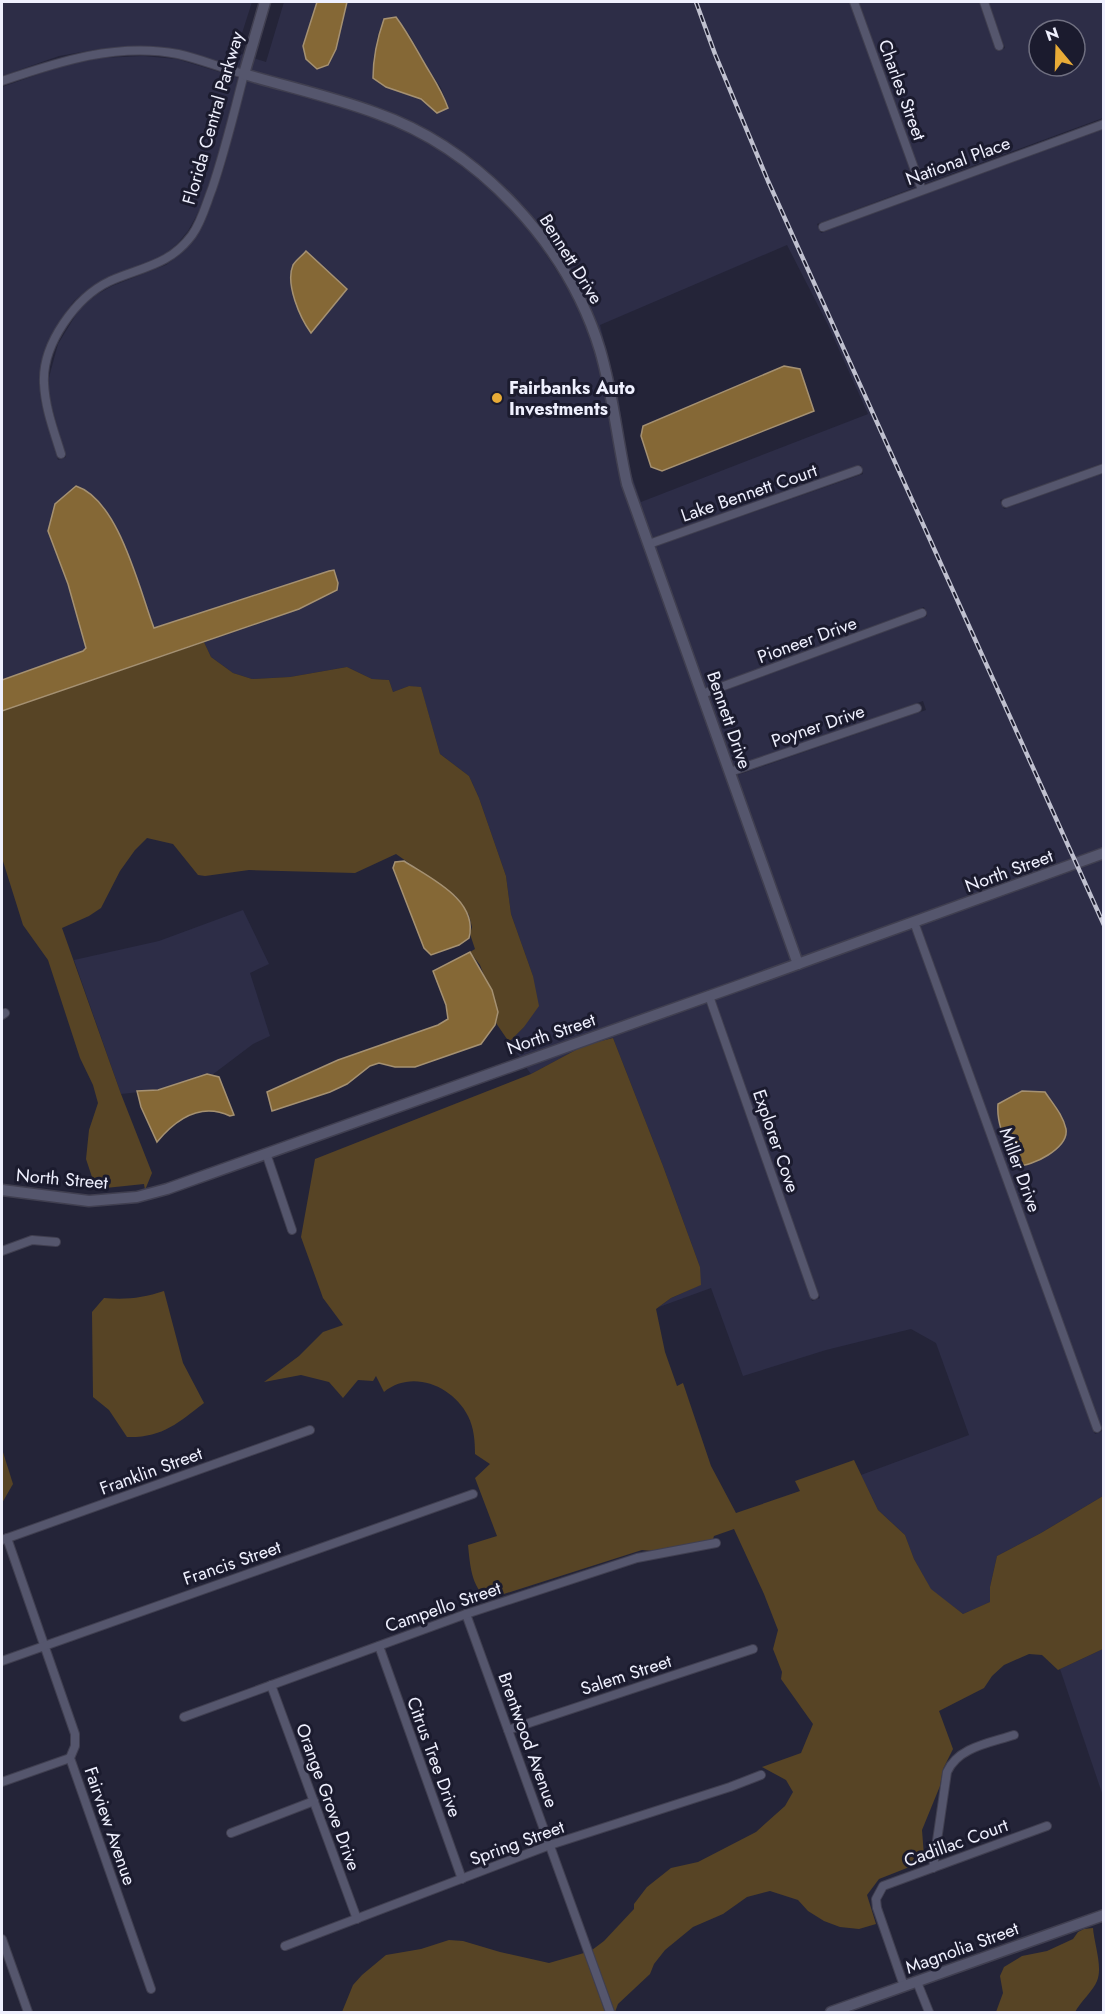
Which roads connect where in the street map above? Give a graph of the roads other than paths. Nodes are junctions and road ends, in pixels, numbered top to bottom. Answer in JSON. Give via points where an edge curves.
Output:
{"nodes":[{"id":1,"x":265,"y":2,"type":"edge"},
{"id":2,"x":854,"y":2,"type":"edge"},
{"id":3,"x":984,"y":2,"type":"edge"},
{"id":4,"x":999,"y":46,"type":"dead end"},
{"id":5,"x":244,"y":74,"type":"junction"},
{"id":6,"x":2,"y":81,"type":"edge"},
{"id":7,"x":1104,"y":124,"type":"edge"},
{"id":8,"x":922,"y":190,"type":"junction"},
{"id":9,"x":823,"y":227,"type":"dead end"},
{"id":10,"x":61,"y":454,"type":"dead end"},
{"id":11,"x":1104,"y":468,"type":"edge"},
{"id":12,"x":858,"y":470,"type":"dead end"},
{"id":13,"x":1006,"y":503,"type":"dead end"},
{"id":14,"x":649,"y":544,"type":"junction"},
{"id":15,"x":922,"y":613,"type":"dead end"},
{"id":16,"x":702,"y":694,"type":"junction"},
{"id":17,"x":917,"y":708,"type":"dead end"},
{"id":18,"x":730,"y":772,"type":"junction"},
{"id":19,"x":1104,"y":853,"type":"edge"},
{"id":20,"x":914,"y":922,"type":"junction"},
{"id":21,"x":798,"y":964,"type":"junction"},
{"id":22,"x":709,"y":996,"type":"junction"},
{"id":23,"x":266,"y":1153,"type":"junction"},
{"id":24,"x":2,"y":1190,"type":"edge"},
{"id":25,"x":292,"y":1230,"type":"dead end"},
{"id":26,"x":56,"y":1242,"type":"dead end"},
{"id":27,"x":2,"y":1251,"type":"edge"},
{"id":28,"x":814,"y":1295,"type":"dead end"},
{"id":29,"x":1097,"y":1428,"type":"dead end"},
{"id":30,"x":310,"y":1430,"type":"dead end"},
{"id":31,"x":473,"y":1494,"type":"dead end"},
{"id":32,"x":4,"y":1539,"type":"edge"},
{"id":33,"x":716,"y":1543,"type":"dead end"},
{"id":34,"x":466,"y":1614,"type":"junction"},
{"id":35,"x":43,"y":1645,"type":"junction"},
{"id":36,"x":379,"y":1646,"type":"junction"},
{"id":37,"x":753,"y":1649,"type":"dead end"},
{"id":38,"x":2,"y":1661,"type":"edge"},
{"id":39,"x":270,"y":1685,"type":"junction"},
{"id":40,"x":184,"y":1717,"type":"dead end"},
{"id":41,"x":508,"y":1730,"type":"junction"},
{"id":42,"x":1014,"y":1735,"type":"dead end"},
{"id":43,"x":70,"y":1758,"type":"junction"},
{"id":44,"x":761,"y":1775,"type":"dead end"},
{"id":45,"x":2,"y":1782,"type":"edge"},
{"id":46,"x":314,"y":1801,"type":"junction"},
{"id":47,"x":1047,"y":1826,"type":"dead end"},
{"id":48,"x":231,"y":1833,"type":"dead end"},
{"id":49,"x":550,"y":1845,"type":"junction"},
{"id":50,"x":933,"y":1868,"type":"junction"},
{"id":51,"x":462,"y":1879,"type":"junction"},
{"id":52,"x":1104,"y":1915,"type":"edge"},
{"id":53,"x":357,"y":1919,"type":"junction"},
{"id":54,"x":2,"y":1939,"type":"edge"},
{"id":55,"x":285,"y":1946,"type":"dead end"},
{"id":56,"x":917,"y":1982,"type":"junction"},
{"id":57,"x":904,"y":1986,"type":"junction"},
{"id":58,"x":151,"y":1989,"type":"dead end"},
{"id":59,"x":28,"y":2013,"type":"edge"},
{"id":60,"x":610,"y":2013,"type":"edge"},
{"id":61,"x":831,"y":2013,"type":"edge"},
{"id":62,"x":928,"y":2013,"type":"edge"}],
"edges":[{"from":1,"to":5,"type":"street","name":"Florida Central Parkway"},
{"from":2,"to":8,"type":"street","name":"Charles Street"},
{"from":3,"to":4,"type":"street"},
{"from":5,"to":6,"type":"street","name":"Bennett Drive","via":[[177,54],[142,51],[100,53],[60,61]]},
{"from":5,"to":10,"type":"street","name":"Florida Central Parkway","via":[[220,166],[192,234],[164,261],[93,291],[77,305],[54,341],[43,380],[45,401]]},
{"from":5,"to":14,"type":"street","name":"Bennett Drive","via":[[376,113],[419,132],[451,152],[514,203],[557,261],[589,321],[612,397],[627,484]]},
{"from":7,"to":8,"type":"street","name":"National Place"},
{"from":8,"to":9,"type":"street","name":"National Place"},
{"from":11,"to":13,"type":"street"},
{"from":12,"to":14,"type":"street","name":"Lake Bennett Court"},
{"from":14,"to":16,"type":"street","name":"Bennett Drive"},
{"from":15,"to":16,"type":"street","name":"Pioneer Drive"},
{"from":16,"to":18,"type":"street","name":"Bennett Drive"},
{"from":17,"to":18,"type":"street","name":"Poyner Drive"},
{"from":18,"to":21,"type":"street","name":"Bennett Drive"},
{"from":19,"to":20,"type":"street","name":"North Street"},
{"from":20,"to":21,"type":"street","name":"North Street"},
{"from":20,"to":29,"type":"street","name":"Miller Drive"},
{"from":21,"to":22,"type":"street","name":"North Street"},
{"from":22,"to":23,"type":"street","name":"North Street"},
{"from":22,"to":28,"type":"street","name":"Explorer Cove"},
{"from":23,"to":24,"type":"street","name":"North Street","via":[[137,1197],[89,1201]]},
{"from":23,"to":25,"type":"street"},
{"from":26,"to":27,"type":"street","via":[[32,1240]]},
{"from":30,"to":32,"type":"street","name":"Franklin Street"},
{"from":31,"to":35,"type":"street","name":"Francis Street"},
{"from":32,"to":35,"type":"street","name":"Fairview Avenue"},
{"from":33,"to":34,"type":"street","name":"Campello Street","via":[[637,1558]]},
{"from":34,"to":36,"type":"street","name":"Campello Street"},
{"from":34,"to":41,"type":"street","name":"Brentwood Avenue"},
{"from":35,"to":38,"type":"street","name":"Francis Street"},
{"from":35,"to":43,"type":"street","name":"Fairview Avenue","via":[[75,1734]]},
{"from":36,"to":39,"type":"street","name":"Campello Street"},
{"from":36,"to":51,"type":"street","name":"Citrus Tree Drive"},
{"from":37,"to":41,"type":"street","name":"Salem Street"},
{"from":39,"to":40,"type":"street","name":"Campello Street"},
{"from":39,"to":46,"type":"street","name":"Orange Grove Drive"},
{"from":41,"to":49,"type":"street","name":"Brentwood Avenue"},
{"from":42,"to":50,"type":"street","via":[[966,1751],[951,1763]]},
{"from":43,"to":45,"type":"street"},
{"from":43,"to":58,"type":"street","name":"Fairview Avenue"},
{"from":44,"to":49,"type":"street","name":"Spring Street"},
{"from":46,"to":48,"type":"street"},
{"from":46,"to":53,"type":"street","name":"Orange Grove Drive"},
{"from":47,"to":50,"type":"street","name":"Cadillac Court"},
{"from":49,"to":51,"type":"street","name":"Spring Street"},
{"from":49,"to":60,"type":"street","name":"Brentwood Avenue"},
{"from":50,"to":57,"type":"street","name":"Cadillac Court","via":[[883,1886],[876,1899]]},
{"from":51,"to":53,"type":"street","name":"Spring Street"},
{"from":52,"to":56,"type":"street","name":"Magnolia Street"},
{"from":53,"to":55,"type":"street","name":"Spring Street"},
{"from":54,"to":59,"type":"street"},
{"from":56,"to":57,"type":"street","name":"Magnolia Street"},
{"from":56,"to":62,"type":"street"},
{"from":57,"to":61,"type":"street","name":"Magnolia Street"}]}
